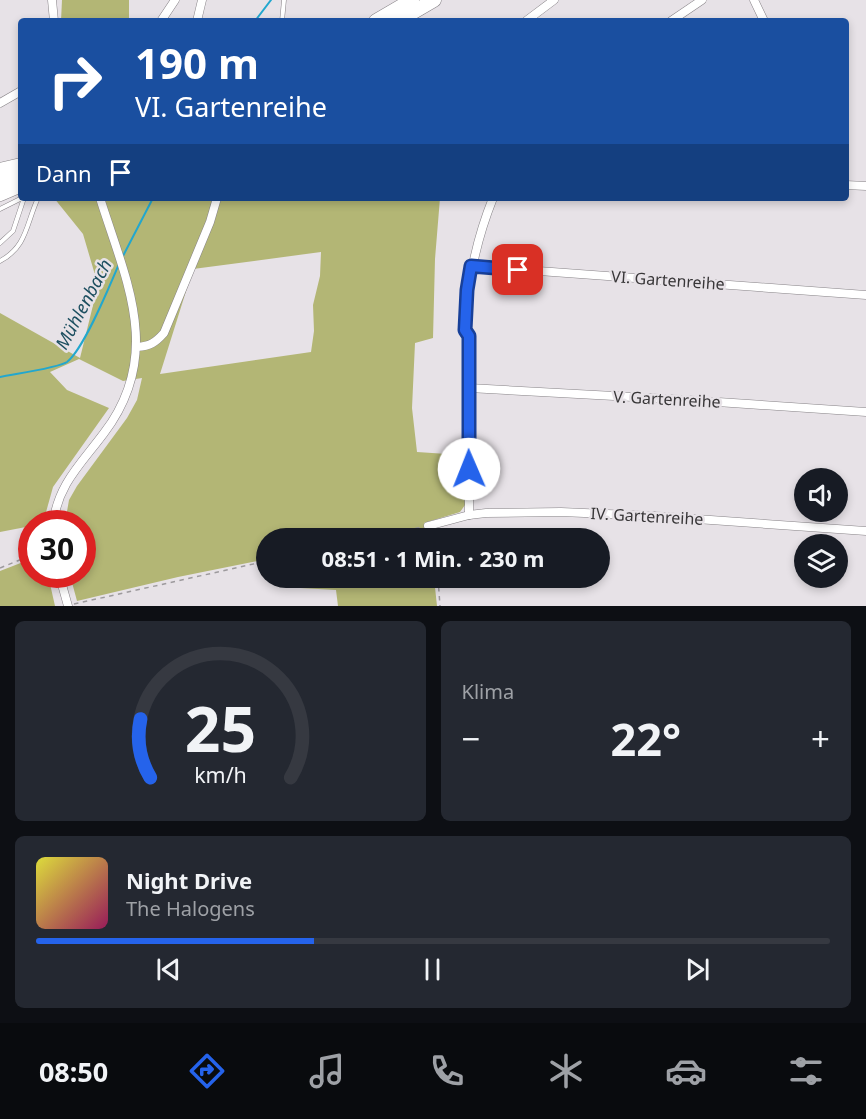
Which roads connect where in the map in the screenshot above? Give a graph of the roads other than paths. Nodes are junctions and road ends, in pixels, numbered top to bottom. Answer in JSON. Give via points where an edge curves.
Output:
{"nodes":[{"id":1,"x":52,"y":0,"type":"edge"},
{"id":2,"x":175,"y":0,"type":"edge"},
{"id":3,"x":202,"y":0,"type":"edge"},
{"id":4,"x":284,"y":0,"type":"edge"},
{"id":5,"x":412,"y":0,"type":"edge"},
{"id":6,"x":434,"y":0,"type":"edge"},
{"id":7,"x":554,"y":0,"type":"edge"},
{"id":8,"x":702,"y":0,"type":"edge"},
{"id":9,"x":754,"y":0,"type":"edge"},
{"id":10,"x":690,"y":3,"type":"edge"},
{"id":11,"x":54,"y":18,"type":"edge"},
{"id":12,"x":163,"y":18,"type":"edge"},
{"id":13,"x":198,"y":18,"type":"edge"},
{"id":14,"x":282,"y":18,"type":"edge"},
{"id":15,"x":381,"y":18,"type":"edge"},
{"id":16,"x":403,"y":18,"type":"edge"},
{"id":17,"x":530,"y":18,"type":"edge"},
{"id":18,"x":674,"y":18,"type":"edge"},
{"id":19,"x":763,"y":18,"type":"edge"},
{"id":20,"x":18,"y":93,"type":"edge"},
{"id":21,"x":0,"y":103,"type":"edge"},
{"id":22,"x":18,"y":166,"type":"edge"},
{"id":23,"x":0,"y":170,"type":"edge"},
{"id":24,"x":18,"y":174,"type":"edge"},
{"id":25,"x":0,"y":182,"type":"edge"},
{"id":26,"x":18,"y":185,"type":"edge"},
{"id":27,"x":849,"y":185,"type":"edge"},
{"id":28,"x":866,"y":186,"type":"edge"},
{"id":29,"x":0,"y":194,"type":"edge"},
{"id":30,"x":18,"y":200,"type":"edge"},
{"id":31,"x":22,"y":201,"type":"edge"},
{"id":32,"x":37,"y":201,"type":"edge"},
{"id":33,"x":101,"y":201,"type":"edge"},
{"id":34,"x":216,"y":201,"type":"edge"},
{"id":35,"x":492,"y":201,"type":"edge"},
{"id":36,"x":0,"y":209,"type":"edge"},
{"id":37,"x":0,"y":243,"type":"edge"},
{"id":38,"x":0,"y":261,"type":"edge"},
{"id":39,"x":471,"y":266,"type":"junction"},
{"id":40,"x":866,"y":295,"type":"edge"},
{"id":41,"x":465,"y":330,"type":"joint"},
{"id":42,"x":137,"y":347,"type":"junction"},
{"id":43,"x":469,"y":388,"type":"junction"},
{"id":44,"x":866,"y":412,"type":"edge"},
{"id":45,"x":57,"y":510,"type":"edge"},
{"id":46,"x":470,"y":515,"type":"junction"},
{"id":47,"x":428,"y":526,"type":"road end"},
{"id":48,"x":866,"y":531,"type":"edge"},
{"id":49,"x":63,"y":588,"type":"edge"},
{"id":50,"x":68,"y":605,"type":"edge"}],
"edges":[{"from":1,"to":11,"type":"street"},
{"from":2,"to":12,"type":"street"},
{"from":3,"to":13,"type":"street"},
{"from":4,"to":14,"type":"lane"},
{"from":5,"to":15,"type":"highway"},
{"from":6,"to":16,"type":"highway"},
{"from":7,"to":17,"type":"street"},
{"from":8,"to":10,"type":"street"},
{"from":9,"to":19,"type":"street"},
{"from":10,"to":18,"type":"street"},
{"from":20,"to":21,"type":"street"},
{"from":22,"to":23,"type":"highway"},
{"from":24,"to":25,"type":"highway"},
{"from":26,"to":29,"type":"highway"},
{"from":27,"to":28,"type":"street"},
{"from":30,"to":36,"type":"lane"},
{"from":31,"to":37,"type":"lane","via":[[13,231]]},
{"from":32,"to":38,"type":"lane","via":[[20,246]]},
{"from":33,"to":42,"type":"street","via":[[129,292]]},
{"from":34,"to":42,"type":"street","via":[[164,333],[156,343]]},
{"from":35,"to":39,"type":"street"},
{"from":39,"to":40,"type":"street","name":"VI. Gartenreihe"},
{"from":39,"to":41,"type":"street"},
{"from":41,"to":43,"type":"lane","via":[[469,336]]},
{"from":42,"to":45,"type":"street","via":[[129,390],[106,430],[63,487]]},
{"from":43,"to":44,"type":"street","name":"V. Gartenreihe"},
{"from":43,"to":46,"type":"street"},
{"from":46,"to":47,"type":"street","name":"IV. Gartenreihe"},
{"from":46,"to":48,"type":"street","name":"IV. Gartenreihe","via":[[561,512]]},
{"from":49,"to":50,"type":"street"}]}
